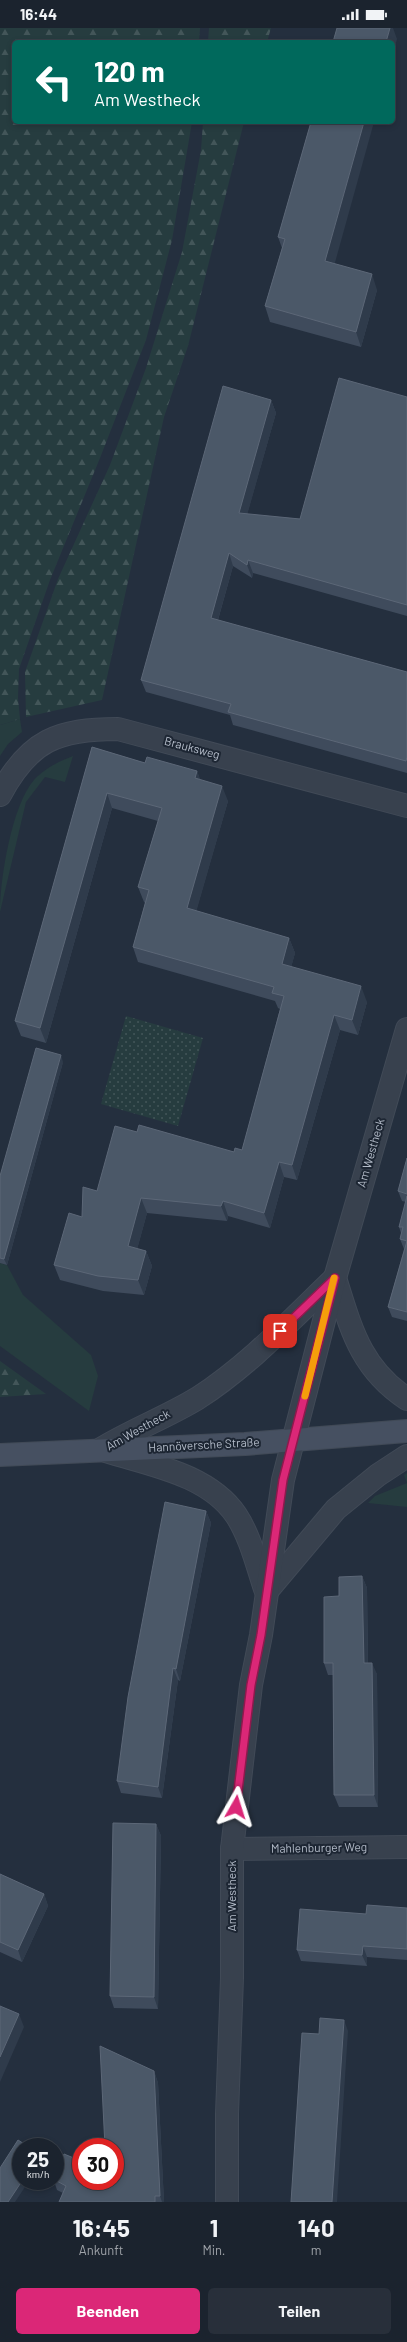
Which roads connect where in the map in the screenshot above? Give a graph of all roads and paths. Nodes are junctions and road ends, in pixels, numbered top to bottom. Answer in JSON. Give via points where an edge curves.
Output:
{"nodes":[{"id":1,"x":0,"y":795,"type":"edge"},
{"id":2,"x":407,"y":806,"type":"edge"},
{"id":3,"x":407,"y":1029,"type":"edge"},
{"id":4,"x":335,"y":1278,"type":"junction"},
{"id":5,"x":407,"y":1399,"type":"edge"},
{"id":6,"x":407,"y":1431,"type":"edge"},
{"id":7,"x":293,"y":1440,"type":"junction"},
{"id":8,"x":101,"y":1450,"type":"junction"},
{"id":9,"x":0,"y":1455,"type":"edge"},
{"id":10,"x":407,"y":1456,"type":"edge"},
{"id":11,"x":266,"y":1592,"type":"junction"},
{"id":12,"x":407,"y":1847,"type":"edge"},
{"id":13,"x":232,"y":1849,"type":"junction"},
{"id":14,"x":227,"y":2202,"type":"edge"}],
"edges":[{"from":1,"to":2,"type":"street","name":"Brauksweg","via":[[10,775],[29,753],[51,738],[71,731],[118,728]]},
{"from":3,"to":4,"type":"street","name":"Am Westheck"},
{"from":4,"to":5,"type":"street","via":[[364,1356],[376,1374]]},
{"from":4,"to":7,"type":"street","name":"Am Westheck"},
{"from":4,"to":8,"type":"street","name":"Am Westheck","via":[[259,1351],[228,1376],[197,1398]]},
{"from":6,"to":7,"type":"main road","name":"Hannöversche Straße"},
{"from":7,"to":8,"type":"main road","name":"Hannöversche Straße"},
{"from":7,"to":11,"type":"street","name":"Am Westheck","via":[[283,1480]]},
{"from":8,"to":9,"type":"main road","name":"Hannöversche Straße"},
{"from":8,"to":11,"type":"street","name":"Am Westheck","via":[[180,1474],[202,1484],[221,1497],[236,1515],[248,1539]]},
{"from":10,"to":11,"type":"street","name":"Am Westheck","via":[[378,1475],[336,1509],[308,1539]]},
{"from":11,"to":13,"type":"street","name":"Am Westheck","via":[[250,1693]]},
{"from":12,"to":13,"type":"street","name":"Mahlenburger Weg"},
{"from":13,"to":14,"type":"street","name":"Am Westheck"}]}
